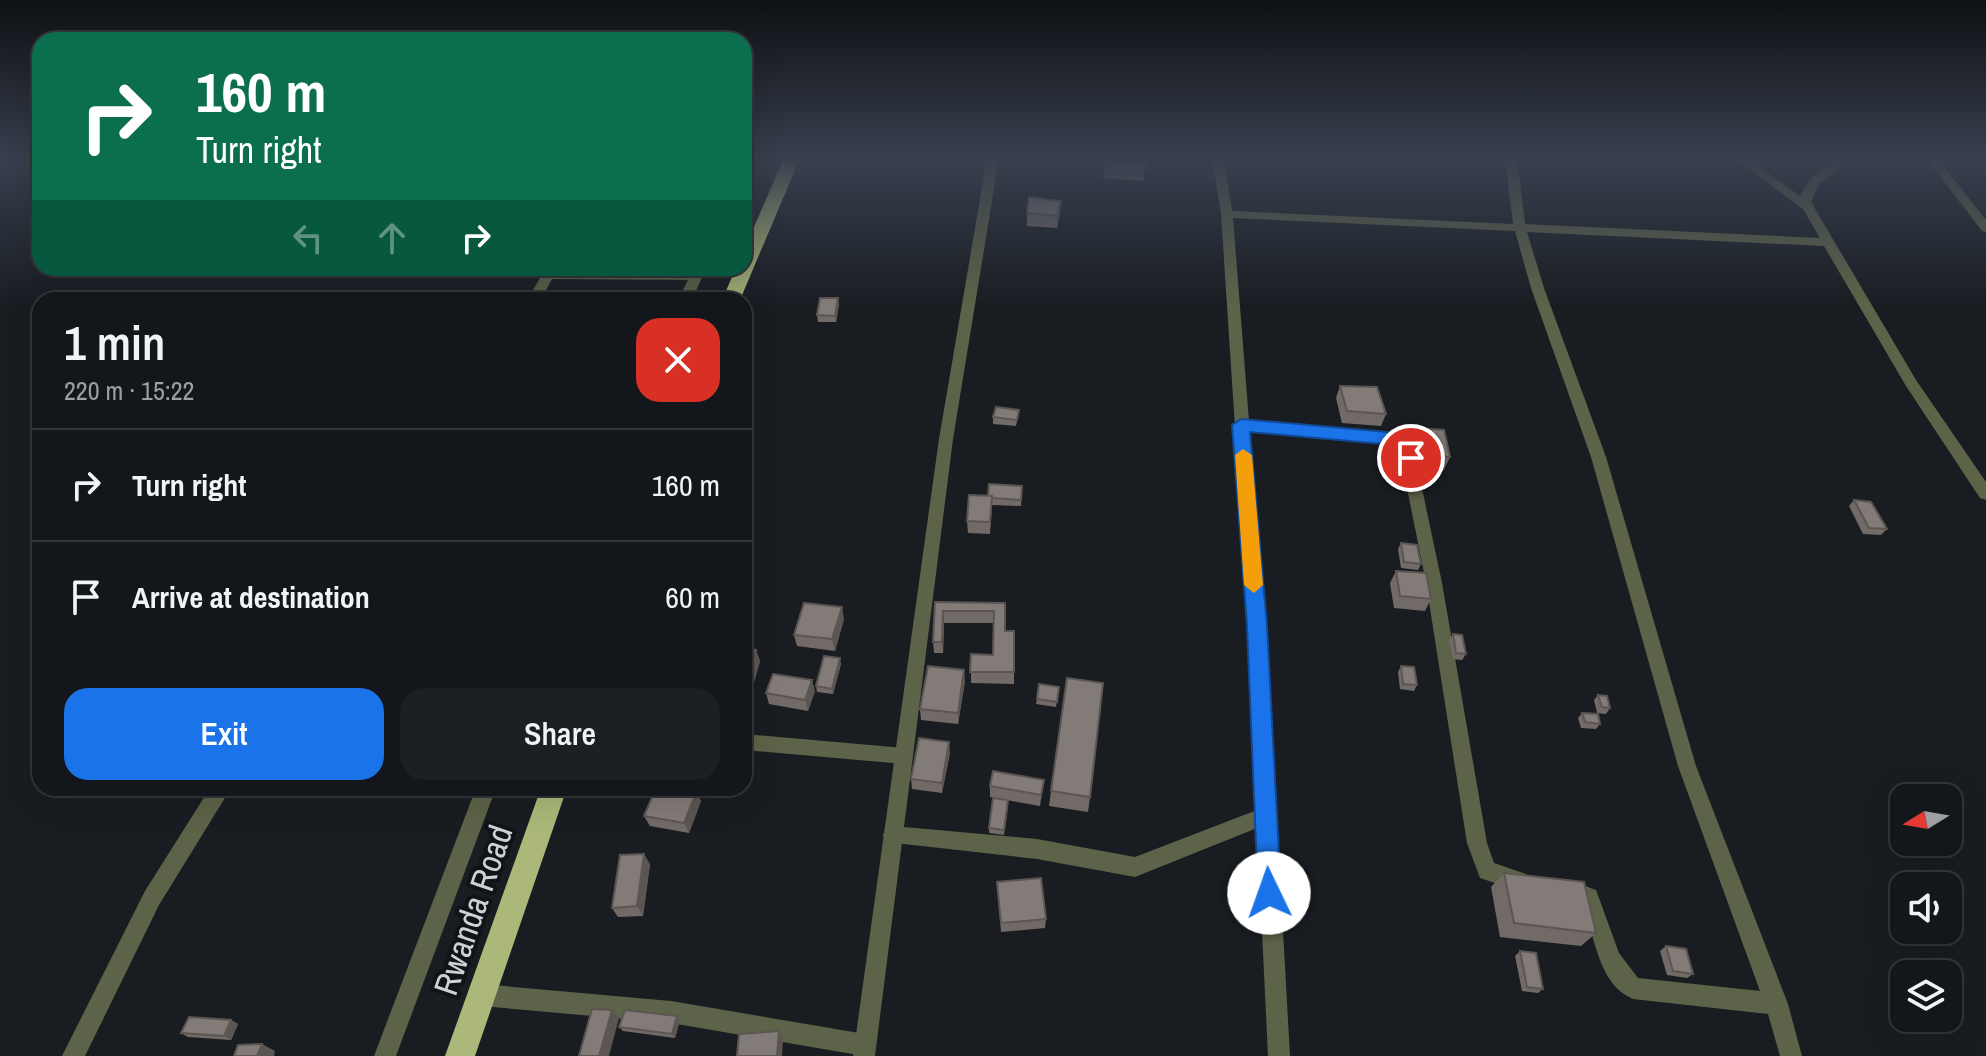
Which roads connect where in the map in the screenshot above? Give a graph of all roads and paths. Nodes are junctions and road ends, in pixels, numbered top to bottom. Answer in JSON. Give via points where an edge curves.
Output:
{"nodes":[{"id":1,"x":771,"y":207,"type":"edge"},
{"id":2,"x":985,"y":207,"type":"edge"},
{"id":3,"x":1226,"y":207,"type":"edge"},
{"id":4,"x":1518,"y":207,"type":"edge"},
{"id":5,"x":1808,"y":207,"type":"edge"},
{"id":6,"x":1970,"y":207,"type":"edge"},
{"id":7,"x":1227,"y":214,"type":"junction"},
{"id":8,"x":1520,"y":226,"type":"junction"},
{"id":9,"x":1986,"y":228,"type":"edge"},
{"id":10,"x":1826,"y":242,"type":"junction"},
{"id":11,"x":752,"y":251,"type":"edge"},
{"id":12,"x":1241,"y":425,"type":"junction"},
{"id":13,"x":1986,"y":494,"type":"edge"},
{"id":14,"x":752,"y":743,"type":"edge"},
{"id":15,"x":904,"y":756,"type":"junction"},
{"id":16,"x":216,"y":796,"type":"edge"},
{"id":17,"x":483,"y":796,"type":"edge"},
{"id":18,"x":551,"y":796,"type":"edge"},
{"id":19,"x":1265,"y":816,"type":"junction"},
{"id":20,"x":893,"y":835,"type":"junction"},
{"id":21,"x":481,"y":995,"type":"junction"},
{"id":22,"x":1777,"y":1004,"type":"junction"},
{"id":23,"x":865,"y":1050,"type":"edge"},
{"id":24,"x":73,"y":1056,"type":"edge"},
{"id":25,"x":385,"y":1056,"type":"edge"},
{"id":26,"x":460,"y":1056,"type":"edge"},
{"id":27,"x":1279,"y":1056,"type":"edge"},
{"id":28,"x":1791,"y":1056,"type":"edge"}],
"edges":[{"from":1,"to":11,"type":"highway"},
{"from":2,"to":15,"type":"street","via":[[946,439]]},
{"from":3,"to":7,"type":"street"},
{"from":4,"to":8,"type":"street"},
{"from":5,"to":10,"type":"street"},
{"from":6,"to":9,"type":"street"},
{"from":7,"to":8,"type":"street"},
{"from":7,"to":12,"type":"street"},
{"from":8,"to":10,"type":"street"},
{"from":8,"to":22,"type":"street","via":[[1602,471],[1685,762]]},
{"from":10,"to":13,"type":"street"},
{"from":12,"to":19,"type":"street"},
{"from":12,"to":22,"type":"street","via":[[1384,437],[1406,446],[1477,843],[1487,871],[1589,897],[1610,962],[1633,988]]},
{"from":14,"to":15,"type":"street"},
{"from":15,"to":20,"type":"street"},
{"from":16,"to":24,"type":"street","via":[[152,898]]},
{"from":17,"to":25,"type":"street"},
{"from":18,"to":21,"type":"highway","name":"Rwanda Road"},
{"from":19,"to":20,"type":"street","via":[[1135,867],[1037,849]]},
{"from":19,"to":27,"type":"street"},
{"from":20,"to":23,"type":"street"},
{"from":21,"to":23,"type":"street","via":[[671,1012]]},
{"from":21,"to":26,"type":"highway","name":"Rwanda Road"},
{"from":22,"to":28,"type":"street"}]}
